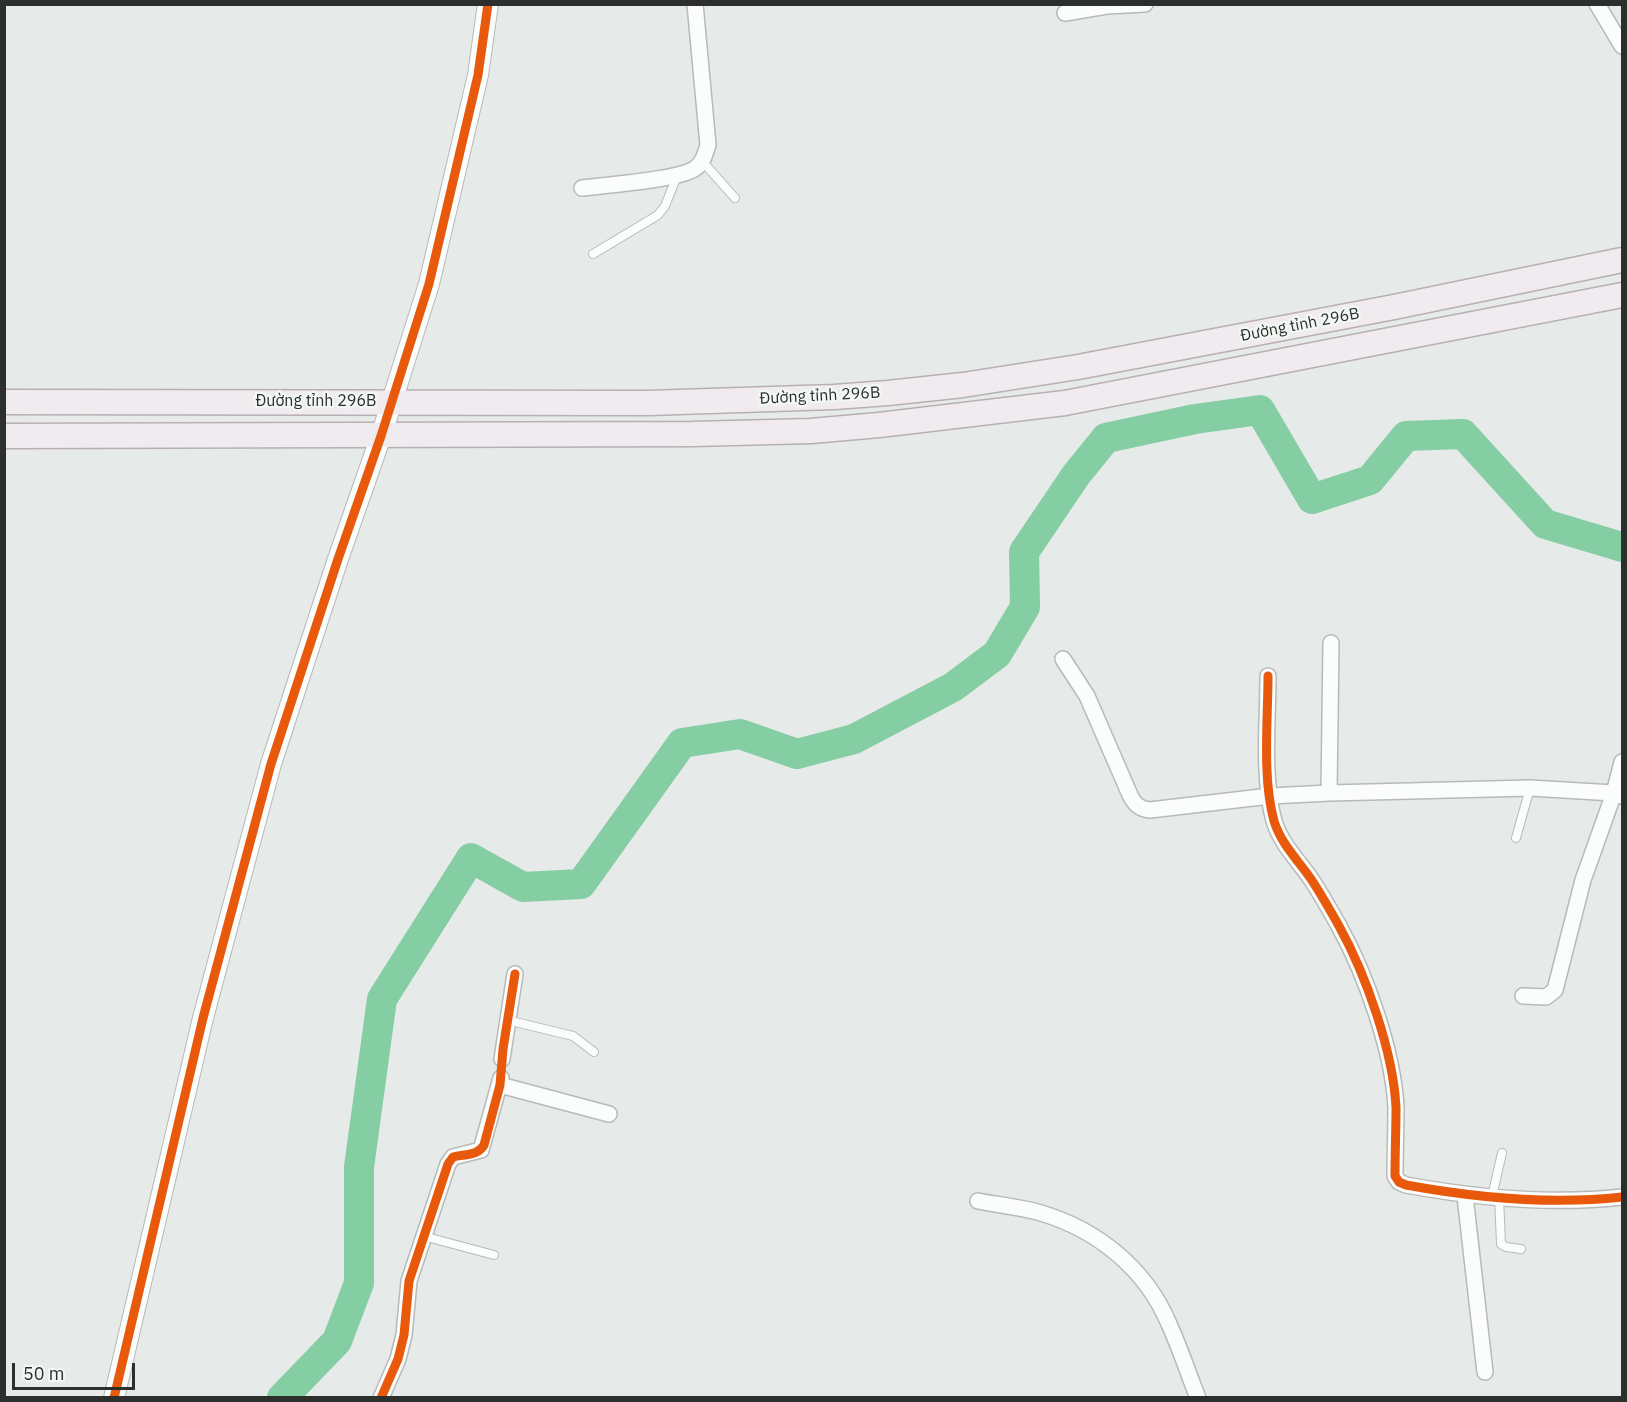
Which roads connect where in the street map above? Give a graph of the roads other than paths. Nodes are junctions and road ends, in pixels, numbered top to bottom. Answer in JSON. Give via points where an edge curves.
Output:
{"nodes":[{"id":1,"x":488,"y":4,"type":"edge"},
{"id":2,"x":695,"y":4,"type":"edge"},
{"id":3,"x":1145,"y":4,"type":"edge"},
{"id":4,"x":1597,"y":4,"type":"edge"},
{"id":5,"x":1065,"y":13,"type":"dead end"},
{"id":6,"x":1623,"y":46,"type":"edge"},
{"id":7,"x":703,"y":162,"type":"junction"},
{"id":8,"x":678,"y":175,"type":"junction"},
{"id":9,"x":582,"y":188,"type":"dead end"},
{"id":10,"x":735,"y":198,"type":"dead end"},
{"id":11,"x":593,"y":254,"type":"dead end"},
{"id":12,"x":1623,"y":260,"type":"edge"},
{"id":13,"x":1623,"y":295,"type":"edge"},
{"id":14,"x":392,"y":401,"type":"junction"},
{"id":15,"x":4,"y":402,"type":"edge"},
{"id":16,"x":4,"y":436,"type":"edge"},
{"id":17,"x":381,"y":436,"type":"junction"},
{"id":18,"x":1331,"y":643,"type":"dead end"},
{"id":19,"x":1063,"y":659,"type":"dead end"},
{"id":20,"x":1268,"y":676,"type":"dead end"},
{"id":21,"x":1623,"y":762,"type":"edge"},
{"id":22,"x":1530,"y":788,"type":"junction"},
{"id":23,"x":1329,"y":793,"type":"junction"},
{"id":24,"x":1618,"y":794,"type":"edge"},
{"id":25,"x":1270,"y":796,"type":"junction"},
{"id":26,"x":1516,"y":838,"type":"dead end"},
{"id":27,"x":515,"y":974,"type":"dead end"},
{"id":28,"x":1523,"y":996,"type":"dead end"},
{"id":29,"x":507,"y":1020,"type":"junction"},
{"id":30,"x":594,"y":1052,"type":"dead end"},
{"id":31,"x":502,"y":1059,"type":"dead end"},
{"id":32,"x":609,"y":1114,"type":"dead end"},
{"id":33,"x":1502,"y":1153,"type":"dead end"},
{"id":34,"x":1465,"y":1196,"type":"junction"},
{"id":35,"x":1496,"y":1197,"type":"junction"},
{"id":36,"x":1623,"y":1197,"type":"edge"},
{"id":37,"x":978,"y":1201,"type":"dead end"},
{"id":38,"x":423,"y":1236,"type":"junction"},
{"id":39,"x":1521,"y":1249,"type":"dead end"},
{"id":40,"x":494,"y":1255,"type":"dead end"},
{"id":41,"x":1485,"y":1372,"type":"dead end"},
{"id":42,"x":114,"y":1398,"type":"edge"},
{"id":43,"x":381,"y":1398,"type":"edge"},
{"id":44,"x":1198,"y":1398,"type":"edge"}],
"edges":[{"from":1,"to":14,"type":"street","via":[[478,75],[429,284]]},
{"from":2,"to":7,"type":"street","via":[[708,145]]},
{"from":3,"to":5,"type":"street"},
{"from":4,"to":6,"type":"street"},
{"from":7,"to":8,"type":"street"},
{"from":7,"to":10,"type":"lane"},
{"from":8,"to":9,"type":"street"},
{"from":8,"to":11,"type":"lane","via":[[658,215]]},
{"from":12,"to":14,"type":"main road","name":"Đường tỉnh 296B","via":[[1078,367],[963,385],[763,399]]},
{"from":13,"to":17,"type":"main road","name":"Đường tỉnh 296B","via":[[1065,403],[918,422],[753,433]]},
{"from":14,"to":15,"type":"main road","name":"Đường tỉnh 296B"},
{"from":14,"to":17,"type":"street"},
{"from":16,"to":17,"type":"main road","name":"Đường tỉnh 296B"},
{"from":17,"to":42,"type":"street","via":[[271,764],[202,1018]]},
{"from":18,"to":23,"type":"street"},
{"from":19,"to":25,"type":"street","via":[[1087,696],[1130,795],[1142,809]]},
{"from":20,"to":25,"type":"street"},
{"from":21,"to":24,"type":"street"},
{"from":22,"to":23,"type":"street"},
{"from":22,"to":24,"type":"street"},
{"from":22,"to":26,"type":"lane"},
{"from":23,"to":25,"type":"street"},
{"from":24,"to":28,"type":"street","via":[[1583,880],[1555,990],[1546,997]]},
{"from":25,"to":34,"type":"street","via":[[1281,837],[1340,927],[1375,1010],[1396,1106],[1395,1176],[1406,1185]]},
{"from":27,"to":29,"type":"street"},
{"from":29,"to":30,"type":"lane","via":[[573,1036]]},
{"from":29,"to":31,"type":"street"},
{"from":32,"to":38,"type":"street","via":[[500,1081],[484,1145],[476,1153],[453,1157],[448,1164]]},
{"from":33,"to":35,"type":"lane"},
{"from":34,"to":35,"type":"street"},
{"from":34,"to":41,"type":"street"},
{"from":35,"to":36,"type":"street","via":[[1554,1201]]},
{"from":35,"to":39,"type":"lane","via":[[1501,1244]]},
{"from":37,"to":44,"type":"street","via":[[1039,1212],[1072,1223],[1127,1262],[1169,1323]]},
{"from":38,"to":40,"type":"lane"},
{"from":38,"to":43,"type":"street","via":[[409,1281],[398,1359]]}]}
